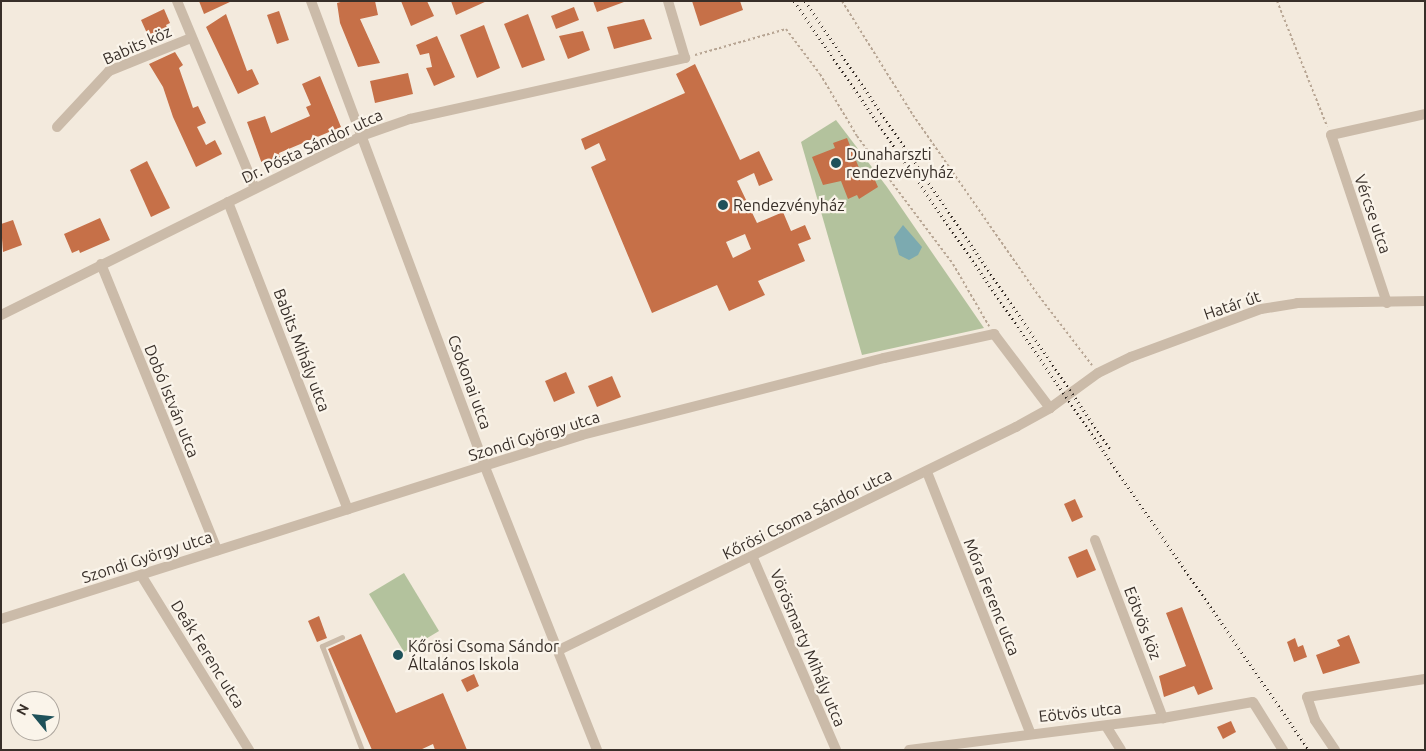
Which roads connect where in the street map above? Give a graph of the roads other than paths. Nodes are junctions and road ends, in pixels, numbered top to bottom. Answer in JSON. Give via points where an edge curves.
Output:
{"nodes":[{"id":1,"x":176,"y":1,"type":"edge"},
{"id":2,"x":311,"y":1,"type":"edge"},
{"id":3,"x":668,"y":1,"type":"edge"},
{"id":4,"x":191,"y":38,"type":"junction"},
{"id":5,"x":1425,"y":114,"type":"edge"},
{"id":6,"x":57,"y":127,"type":"dead end"},
{"id":7,"x":364,"y":135,"type":"junction"},
{"id":8,"x":255,"y":188,"type":"junction"},
{"id":9,"x":228,"y":202,"type":"junction"},
{"id":10,"x":100,"y":264,"type":"junction"},
{"id":11,"x":1425,"y":301,"type":"edge"},
{"id":12,"x":1387,"y":303,"type":"junction"},
{"id":13,"x":1,"y":315,"type":"edge"},
{"id":14,"x":1065,"y":398,"type":"joint"},
{"id":15,"x":1050,"y":408,"type":"junction"},
{"id":16,"x":485,"y":466,"type":"junction"},
{"id":17,"x":927,"y":472,"type":"junction"},
{"id":18,"x":348,"y":509,"type":"junction"},
{"id":19,"x":1095,"y":540,"type":"dead end"},
{"id":20,"x":217,"y":550,"type":"junction"},
{"id":21,"x":754,"y":558,"type":"junction"},
{"id":22,"x":141,"y":574,"type":"junction"},
{"id":23,"x":1,"y":619,"type":"edge"},
{"id":24,"x":342,"y":637,"type":"dead end"},
{"id":25,"x":559,"y":650,"type":"junction"},
{"id":26,"x":1425,"y":679,"type":"edge"},
{"id":27,"x":1164,"y":718,"type":"junction"},
{"id":28,"x":1106,"y":726,"type":"junction"},
{"id":29,"x":1030,"y":732,"type":"junction"},
{"id":30,"x":249,"y":750,"type":"edge"},
{"id":31,"x":362,"y":750,"type":"edge"},
{"id":32,"x":597,"y":750,"type":"edge"},
{"id":33,"x":836,"y":750,"type":"edge"},
{"id":34,"x":909,"y":750,"type":"edge"},
{"id":35,"x":1121,"y":750,"type":"edge"},
{"id":36,"x":1283,"y":750,"type":"edge"},
{"id":37,"x":1335,"y":750,"type":"edge"}],
"edges":[{"from":1,"to":4,"type":"street"},
{"from":2,"to":7,"type":"street","name":"Csokonai utca"},
{"from":3,"to":7,"type":"street","name":"Dr. Pósta Sándor utca","via":[[685,58],[410,119]]},
{"from":4,"to":6,"type":"street","name":"Babits köz","via":[[109,71]]},
{"from":4,"to":8,"type":"street"},
{"from":5,"to":12,"type":"street","name":"Vércse utca","via":[[1330,135]]},
{"from":7,"to":8,"type":"street","name":"Dr. Pósta Sándor utca"},
{"from":7,"to":16,"type":"street","name":"Csokonai utca"},
{"from":8,"to":9,"type":"street","name":"Dr. Pósta Sándor utca"},
{"from":9,"to":10,"type":"street","name":"Dr. Pósta Sándor utca"},
{"from":9,"to":18,"type":"street","name":"Babits Mihály utca"},
{"from":10,"to":13,"type":"street","name":"Dr. Pósta Sándor utca"},
{"from":10,"to":20,"type":"street","name":"Dobó István utca"},
{"from":11,"to":12,"type":"street","name":"Határ út"},
{"from":12,"to":14,"type":"street","name":"Határ út","via":[[1297,303],[1261,309],[1131,357],[1098,373]]},
{"from":14,"to":15,"type":"street","name":"Kőrösi Csoma Sándor utca"},
{"from":15,"to":16,"type":"street","name":"Szondi György utca","via":[[994,334],[884,358],[582,435]]},
{"from":15,"to":17,"type":"street","name":"Kőrösi Csoma Sándor utca"},
{"from":16,"to":18,"type":"street","name":"Szondi György utca"},
{"from":16,"to":25,"type":"street","name":"Csokonai utca"},
{"from":17,"to":21,"type":"street","name":"Kőrösi Csoma Sándor utca"},
{"from":17,"to":29,"type":"street","name":"Móra Ferenc utca"},
{"from":18,"to":20,"type":"street","name":"Szondi György utca"},
{"from":19,"to":27,"type":"street","name":"Eötvös köz"},
{"from":20,"to":22,"type":"street","name":"Szondi György utca"},
{"from":21,"to":25,"type":"street","name":"Kőrösi Csoma Sándor utca"},
{"from":21,"to":33,"type":"street","name":"Vörösmarty Mihály utca"},
{"from":22,"to":23,"type":"street","name":"Szondi György utca"},
{"from":22,"to":30,"type":"street","name":"Deák Ferenc utca"},
{"from":24,"to":31,"type":"lane","via":[[322,646]]},
{"from":25,"to":32,"type":"street","name":"Csokonai utca"},
{"from":26,"to":37,"type":"street","via":[[1306,697],[1315,720]]},
{"from":27,"to":28,"type":"street","name":"Eötvös utca"},
{"from":27,"to":36,"type":"street","name":"Eötvös utca","via":[[1253,702]]},
{"from":28,"to":29,"type":"street","name":"Eötvös utca"},
{"from":28,"to":35,"type":"street"},
{"from":29,"to":34,"type":"street","name":"Eötvös utca"}]}
